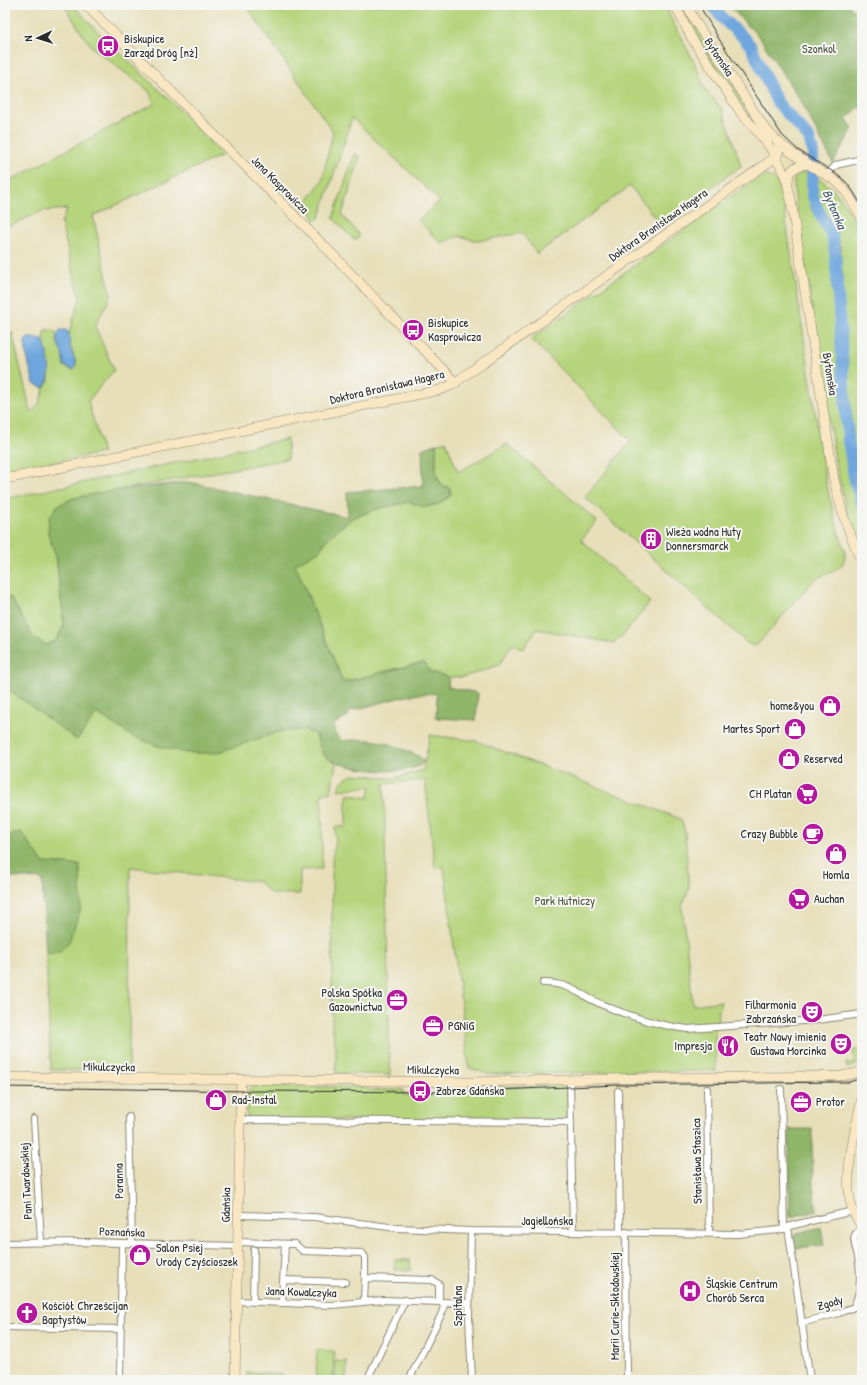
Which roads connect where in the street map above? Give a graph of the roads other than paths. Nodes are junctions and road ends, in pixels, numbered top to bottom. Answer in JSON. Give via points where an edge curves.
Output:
{"nodes":[{"id":1,"x":86,"y":5,"type":"edge"},
{"id":2,"x":675,"y":5,"type":"edge"},
{"id":3,"x":687,"y":5,"type":"edge"},
{"id":4,"x":778,"y":142,"type":"junction"},
{"id":5,"x":776,"y":157,"type":"junction"},
{"id":6,"x":862,"y":160,"type":"edge"},
{"id":7,"x":805,"y":162,"type":"junction"},
{"id":8,"x":761,"y":167,"type":"junction"},
{"id":9,"x":784,"y":172,"type":"junction"},
{"id":10,"x":825,"y":174,"type":"junction"},
{"id":11,"x":788,"y":184,"type":"junction"},
{"id":12,"x":862,"y":219,"type":"edge"},
{"id":13,"x":456,"y":383,"type":"junction"},
{"id":14,"x":5,"y":479,"type":"edge"},
{"id":15,"x":862,"y":564,"type":"edge"},
{"id":16,"x":543,"y":983,"type":"dead end"},
{"id":17,"x":862,"y":1014,"type":"edge"},
{"id":18,"x":862,"y":1072,"type":"edge"},
{"id":19,"x":5,"y":1077,"type":"edge"},
{"id":20,"x":241,"y":1080,"type":"junction"},
{"id":21,"x":570,"y":1080,"type":"junction"},
{"id":22,"x":781,"y":1088,"type":"dead end"},
{"id":23,"x":707,"y":1089,"type":"dead end"},
{"id":24,"x":618,"y":1090,"type":"dead end"},
{"id":25,"x":862,"y":1096,"type":"edge"},
{"id":26,"x":129,"y":1118,"type":"dead end"},
{"id":27,"x":34,"y":1119,"type":"dead end"},
{"id":28,"x":240,"y":1120,"type":"junction"},
{"id":29,"x":570,"y":1122,"type":"junction"},
{"id":30,"x":857,"y":1213,"type":"edge"},
{"id":31,"x":238,"y":1215,"type":"junction"},
{"id":32,"x":786,"y":1228,"type":"junction"},
{"id":33,"x":862,"y":1228,"type":"edge"},
{"id":34,"x":471,"y":1231,"type":"junction"},
{"id":35,"x":573,"y":1232,"type":"junction"},
{"id":36,"x":623,"y":1232,"type":"junction"},
{"id":37,"x":709,"y":1233,"type":"junction"},
{"id":38,"x":41,"y":1242,"type":"junction"},
{"id":39,"x":5,"y":1243,"type":"edge"},
{"id":40,"x":122,"y":1243,"type":"junction"},
{"id":41,"x":132,"y":1243,"type":"junction"},
{"id":42,"x":238,"y":1244,"type":"junction"},
{"id":43,"x":285,"y":1244,"type":"junction"},
{"id":44,"x":254,"y":1250,"type":"dead end"},
{"id":45,"x":365,"y":1278,"type":"junction"},
{"id":46,"x":283,"y":1280,"type":"junction"},
{"id":47,"x":345,"y":1282,"type":"dead end"},
{"id":48,"x":405,"y":1300,"type":"junction"},
{"id":49,"x":237,"y":1301,"type":"junction"},
{"id":50,"x":253,"y":1302,"type":"junction"},
{"id":51,"x":364,"y":1302,"type":"junction"},
{"id":52,"x":442,"y":1302,"type":"junction"},
{"id":53,"x":469,"y":1302,"type":"junction"},
{"id":54,"x":282,"y":1303,"type":"junction"},
{"id":55,"x":801,"y":1323,"type":"junction"},
{"id":56,"x":5,"y":1327,"type":"edge"},
{"id":57,"x":121,"y":1329,"type":"junction"},
{"id":58,"x":120,"y":1380,"type":"edge"},
{"id":59,"x":235,"y":1380,"type":"edge"},
{"id":60,"x":367,"y":1380,"type":"edge"},
{"id":61,"x":409,"y":1380,"type":"edge"},
{"id":62,"x":472,"y":1380,"type":"edge"},
{"id":63,"x":627,"y":1380,"type":"edge"},
{"id":64,"x":810,"y":1380,"type":"edge"}],
"edges":[{"from":1,"to":13,"type":"street","name":"Jana Kasprowicza"},
{"from":2,"to":5,"type":"street","name":"Bytomska","via":[[691,37],[741,113]]},
{"from":3,"to":4,"type":"street","name":"Bytomska","via":[[755,114]]},
{"from":4,"to":5,"type":"street","via":[[780,147]]},
{"from":4,"to":7,"type":"street","name":"Bytomska"},
{"from":5,"to":7,"type":"street","name":"Bytomska","via":[[789,157]]},
{"from":5,"to":8,"type":"street","name":"Doktora Bronisława Hagera"},
{"from":5,"to":9,"type":"street","name":"Bytomska"},
{"from":6,"to":10,"type":"street","via":[[836,165]]},
{"from":7,"to":10,"type":"street","name":"Bytomska"},
{"from":7,"to":11,"type":"street","via":[[791,171]]},
{"from":8,"to":9,"type":"street","via":[[776,167]]},
{"from":8,"to":13,"type":"street","name":"Doktora Bronisława Hagera"},
{"from":9,"to":11,"type":"street","name":"Bytomska"},
{"from":10,"to":12,"type":"street","name":"Bytomska","via":[[842,186]]},
{"from":11,"to":15,"type":"street","name":"Bytomska","via":[[834,480],[844,518]]},
{"from":13,"to":14,"type":"street","name":"Doktora Bronisława Hagera","via":[[440,390]]},
{"from":16,"to":17,"type":"street","via":[[562,984],[603,1005],[675,1028],[785,1023]]},
{"from":18,"to":21,"type":"street","name":"Mikulczycka","via":[[842,1076]]},
{"from":19,"to":20,"type":"street","name":"Mikulczycka"},
{"from":20,"to":21,"type":"street","name":"Mikulczycka"},
{"from":20,"to":28,"type":"street","name":"Gdańska"},
{"from":21,"to":29,"type":"street"},
{"from":22,"to":32,"type":"street"},
{"from":23,"to":37,"type":"street","name":"Stanisława Staszica"},
{"from":24,"to":36,"type":"street","name":"Marii Curie-Skłodowskiej"},
{"from":25,"to":30,"type":"street","via":[[849,1173],[849,1194]]},
{"from":26,"to":41,"type":"street","name":"Poranna"},
{"from":27,"to":38,"type":"street","name":"Pani Twardowskiej"},
{"from":28,"to":29,"type":"street"},
{"from":28,"to":31,"type":"street","name":"Gdańska"},
{"from":29,"to":35,"type":"street"},
{"from":30,"to":32,"type":"street","name":"Jagiellońska","via":[[794,1224]]},
{"from":30,"to":33,"type":"street"},
{"from":31,"to":34,"type":"street","name":"Jagiellońska","via":[[314,1217],[397,1228]]},
{"from":31,"to":42,"type":"street","name":"Gdańska"},
{"from":32,"to":37,"type":"street","name":"Jagiellońska","via":[[748,1234]]},
{"from":32,"to":55,"type":"street"},
{"from":33,"to":55,"type":"street","name":"Zgody","via":[[854,1237],[860,1276],[854,1307]]},
{"from":34,"to":35,"type":"street","name":"Jagiellońska"},
{"from":34,"to":53,"type":"street","name":"Szpitalna"},
{"from":35,"to":36,"type":"street","name":"Jagiellońska"},
{"from":36,"to":37,"type":"street","name":"Jagiellońska"},
{"from":36,"to":63,"type":"street","name":"Marii Curie-Skłodowskiej"},
{"from":38,"to":39,"type":"street","name":"Poznańska"},
{"from":38,"to":40,"type":"street","name":"Poznańska"},
{"from":40,"to":41,"type":"street","name":"Poznańska"},
{"from":40,"to":57,"type":"street"},
{"from":41,"to":42,"type":"street","name":"Poznańska"},
{"from":42,"to":43,"type":"street","name":"Poznańska"},
{"from":42,"to":49,"type":"street","name":"Gdańska"},
{"from":43,"to":45,"type":"street","name":"Poznańska","via":[[294,1244],[303,1251],[362,1253],[365,1257]]},
{"from":43,"to":46,"type":"street"},
{"from":44,"to":50,"type":"street"},
{"from":45,"to":51,"type":"street"},
{"from":45,"to":52,"type":"street","via":[[432,1280],[439,1284]]},
{"from":46,"to":47,"type":"street"},
{"from":46,"to":54,"type":"street"},
{"from":48,"to":51,"type":"street","name":"Jana Kowalczyka"},
{"from":48,"to":52,"type":"street","name":"Jana Kowalczyka"},
{"from":48,"to":60,"type":"street"},
{"from":49,"to":50,"type":"street","name":"Jana Kowalczyka"},
{"from":49,"to":59,"type":"street","name":"Gdańska"},
{"from":50,"to":54,"type":"street","name":"Jana Kowalczyka"},
{"from":51,"to":54,"type":"street","name":"Jana Kowalczyka"},
{"from":52,"to":53,"type":"street","name":"Jana Kowalczyka"},
{"from":52,"to":61,"type":"street","via":[[442,1313]]},
{"from":53,"to":62,"type":"street","name":"Szpitalna"},
{"from":55,"to":64,"type":"street"},
{"from":56,"to":57,"type":"street"},
{"from":57,"to":58,"type":"street"}]}
